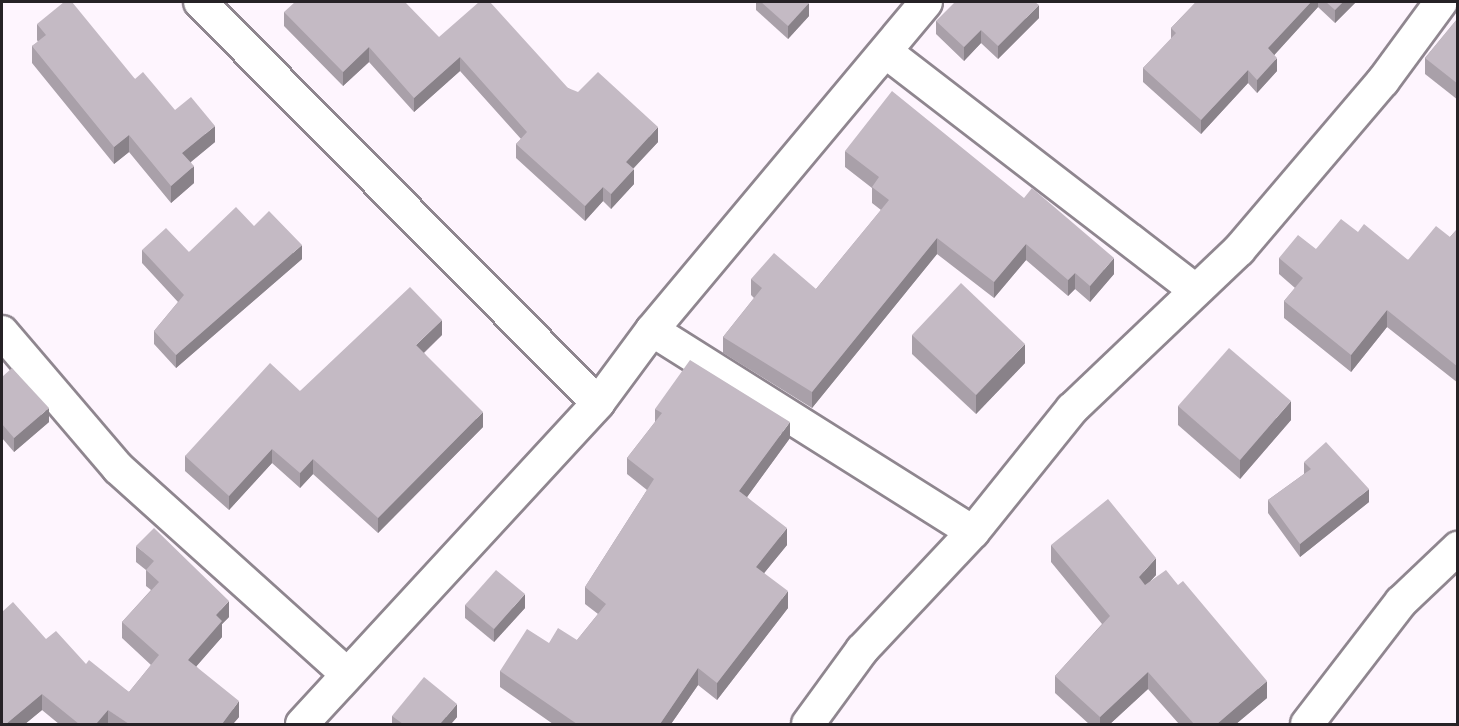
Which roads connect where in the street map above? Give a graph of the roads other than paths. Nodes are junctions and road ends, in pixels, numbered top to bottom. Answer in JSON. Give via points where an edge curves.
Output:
{"nodes":[{"id":1,"x":200,"y":2,"type":"edge"},
{"id":2,"x":926,"y":2,"type":"edge"},
{"id":3,"x":1441,"y":2,"type":"edge"},
{"id":4,"x":886,"y":51,"type":"junction"},
{"id":5,"x":1193,"y":288,"type":"junction"},
{"id":6,"x":652,"y":330,"type":"junction"},
{"id":7,"x":2,"y":332,"type":"edge"},
{"id":8,"x":598,"y":403,"type":"junction"},
{"id":9,"x":973,"y":532,"type":"junction"},
{"id":10,"x":1458,"y":548,"type":"edge"},
{"id":11,"x":347,"y":674,"type":"junction"},
{"id":12,"x":302,"y":724,"type":"edge"},
{"id":13,"x":808,"y":724,"type":"edge"},
{"id":14,"x":1307,"y":724,"type":"edge"}],
"edges":[{"from":1,"to":8,"type":"street"},
{"from":2,"to":4,"type":"street"},
{"from":3,"to":5,"type":"street","via":[[1383,81],[1254,232]]},
{"from":4,"to":5,"type":"street"},
{"from":4,"to":6,"type":"street"},
{"from":5,"to":9,"type":"street","via":[[1071,409]]},
{"from":6,"to":8,"type":"street"},
{"from":6,"to":9,"type":"street"},
{"from":7,"to":11,"type":"street","via":[[118,468]]},
{"from":8,"to":11,"type":"street"},
{"from":9,"to":13,"type":"street","via":[[862,650]]},
{"from":10,"to":14,"type":"street","via":[[1401,602]]},
{"from":11,"to":12,"type":"street"}]}
